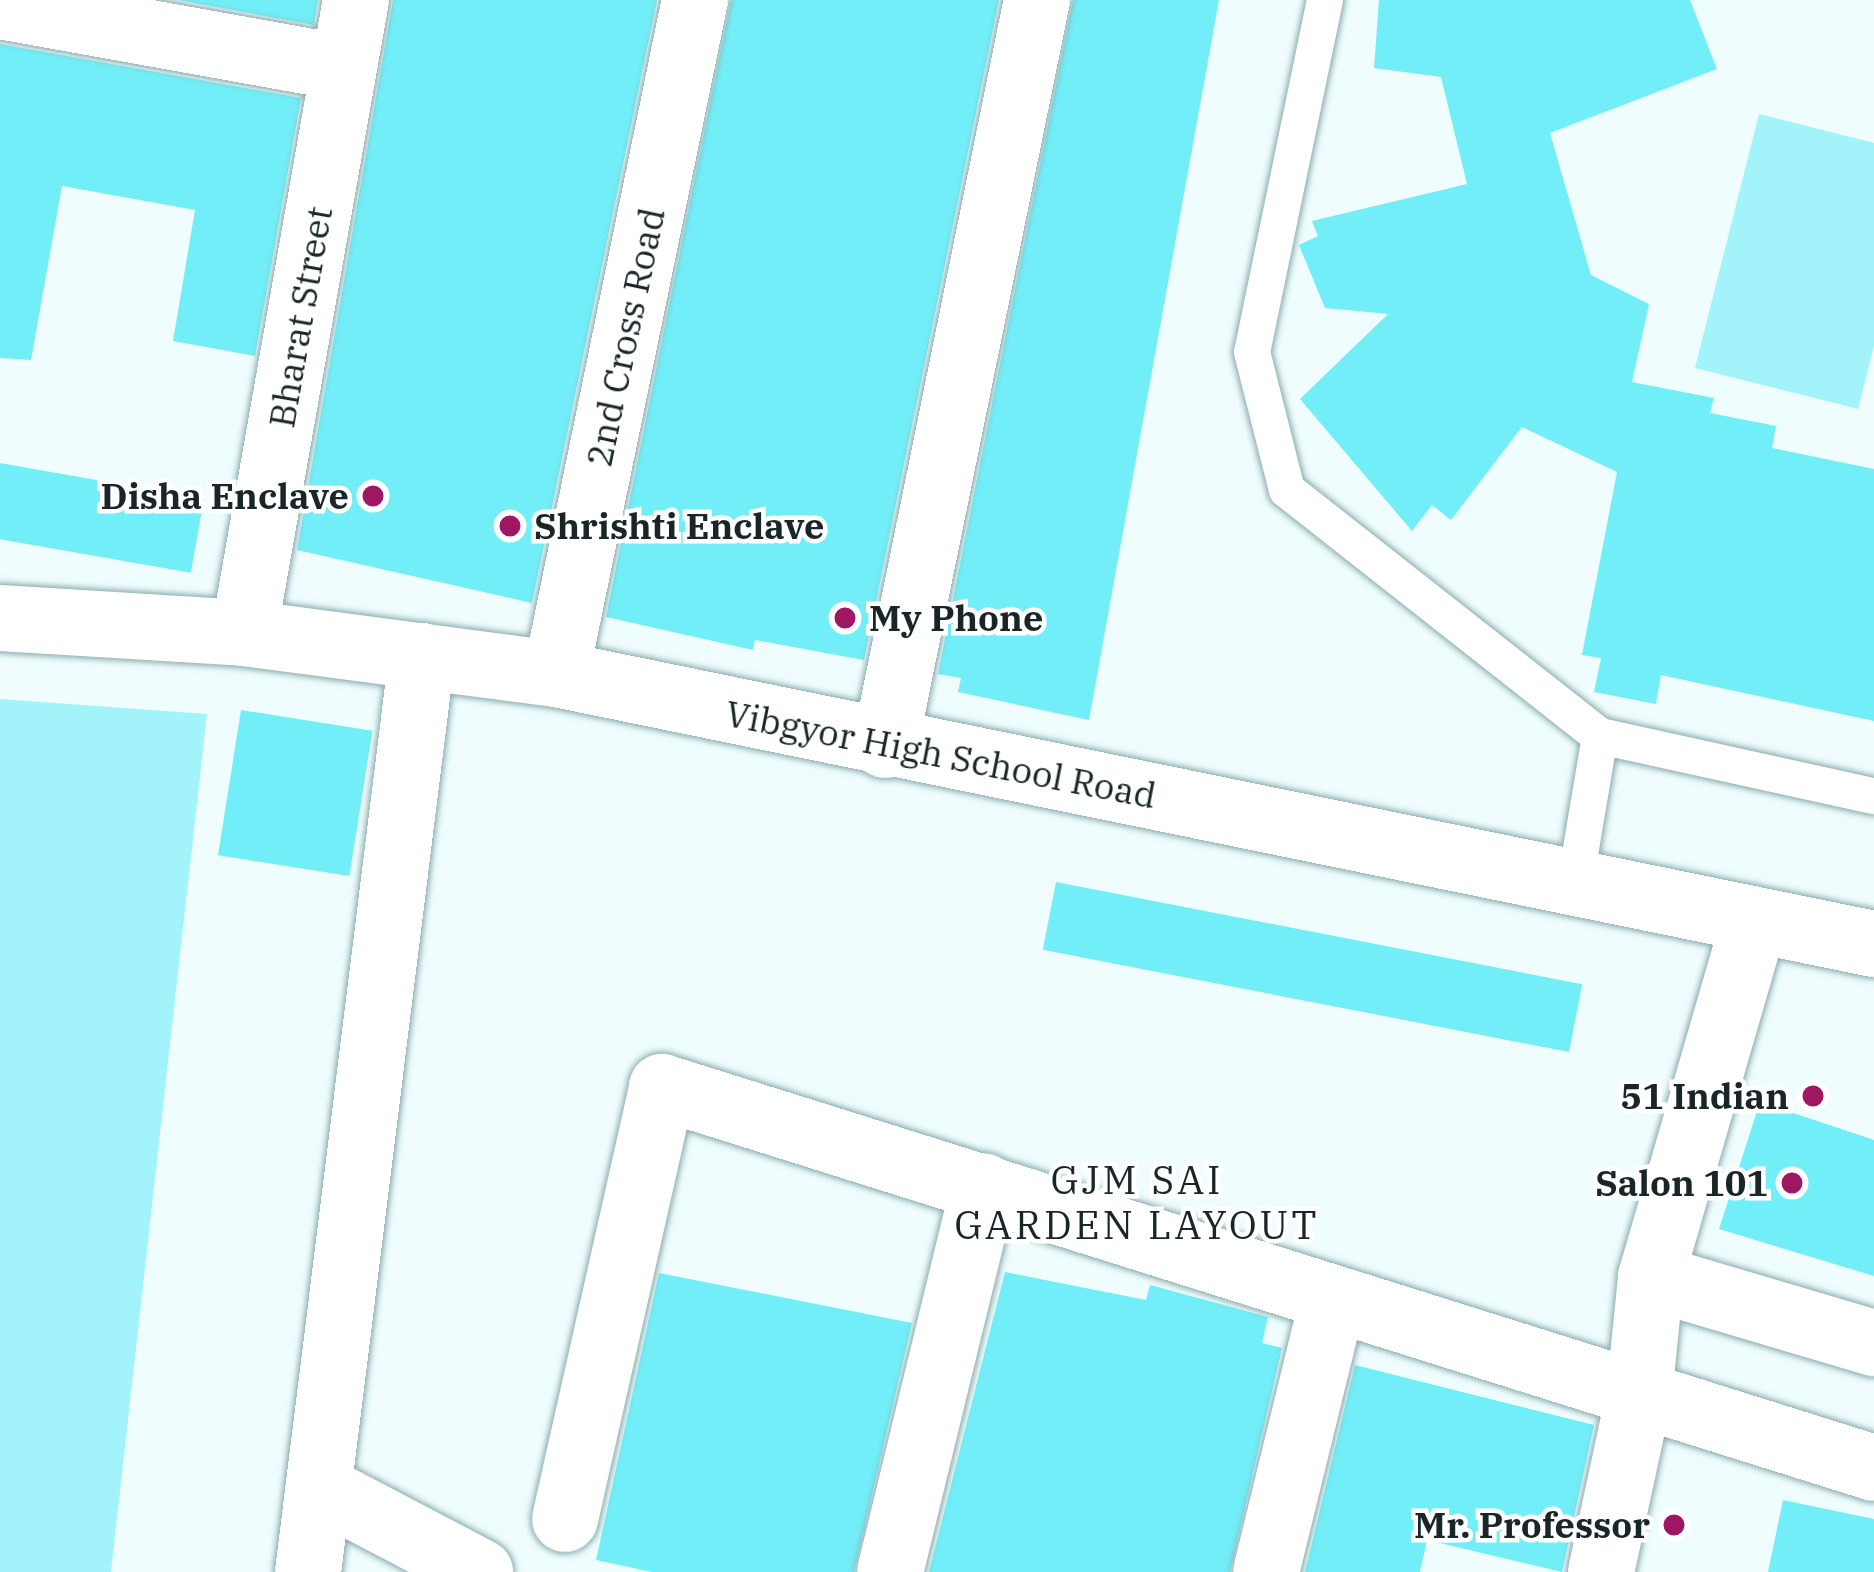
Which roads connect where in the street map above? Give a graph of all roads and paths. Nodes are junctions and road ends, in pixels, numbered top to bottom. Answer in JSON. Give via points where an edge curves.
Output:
{"nodes":[{"id":1,"x":356,"y":0,"type":"edge"},
{"id":2,"x":695,"y":0,"type":"edge"},
{"id":3,"x":1037,"y":0,"type":"edge"},
{"id":4,"x":1325,"y":0,"type":"edge"},
{"id":5,"x":0,"y":6,"type":"edge"},
{"id":6,"x":344,"y":68,"type":"junction"},
{"id":7,"x":0,"y":618,"type":"edge"},
{"id":8,"x":244,"y":634,"type":"junction"},
{"id":9,"x":422,"y":656,"type":"junction"},
{"id":10,"x":556,"y":674,"type":"junction"},
{"id":11,"x":1600,"y":736,"type":"junction"},
{"id":12,"x":885,"y":745,"type":"junction"},
{"id":13,"x":1874,"y":796,"type":"edge"},
{"id":14,"x":1576,"y":878,"type":"junction"},
{"id":15,"x":1754,"y":922,"type":"junction"},
{"id":16,"x":1874,"y":944,"type":"edge"},
{"id":17,"x":984,"y":1186,"type":"junction"},
{"id":18,"x":1651,"y":1277,"type":"junction"},
{"id":19,"x":1333,"y":1303,"type":"junction"},
{"id":20,"x":1874,"y":1343,"type":"edge"},
{"id":21,"x":1639,"y":1396,"type":"junction"},
{"id":22,"x":1874,"y":1468,"type":"edge"},
{"id":23,"x":320,"y":1488,"type":"junction"},
{"id":24,"x":565,"y":1519,"type":"dead end"},
{"id":25,"x":308,"y":1572,"type":"edge"},
{"id":26,"x":480,"y":1572,"type":"edge"},
{"id":27,"x":890,"y":1572,"type":"edge"},
{"id":28,"x":1267,"y":1572,"type":"edge"},
{"id":29,"x":1601,"y":1572,"type":"edge"}],
"edges":[{"from":1,"to":6,"type":"street","name":"Bharat Street"},
{"from":2,"to":10,"type":"street","name":"2nd Cross Road"},
{"from":3,"to":12,"type":"street"},
{"from":4,"to":11,"type":"lane","via":[[1252,352],[1287,490]]},
{"from":5,"to":6,"type":"street"},
{"from":6,"to":8,"type":"street","name":"Bharat Street"},
{"from":7,"to":8,"type":"street","name":"Vibgyor High School Road"},
{"from":8,"to":9,"type":"street","name":"Vibgyor High School Road"},
{"from":9,"to":10,"type":"street","name":"Vibgyor High School Road"},
{"from":9,"to":23,"type":"street"},
{"from":10,"to":12,"type":"street","name":"Vibgyor High School Road"},
{"from":11,"to":13,"type":"lane"},
{"from":11,"to":14,"type":"lane"},
{"from":12,"to":14,"type":"street","name":"Vibgyor High School Road"},
{"from":14,"to":15,"type":"street","name":"Vibgyor High School Road"},
{"from":15,"to":16,"type":"street","name":"Vibgyor High School Road"},
{"from":15,"to":18,"type":"street"},
{"from":17,"to":19,"type":"street","via":[[1239,1264]]},
{"from":17,"to":24,"type":"street","via":[[662,1087]]},
{"from":17,"to":27,"type":"street"},
{"from":18,"to":20,"type":"street"},
{"from":18,"to":21,"type":"street"},
{"from":19,"to":21,"type":"street"},
{"from":19,"to":28,"type":"street"},
{"from":21,"to":22,"type":"street"},
{"from":21,"to":29,"type":"street"},
{"from":23,"to":25,"type":"street"},
{"from":23,"to":26,"type":"street"}]}
